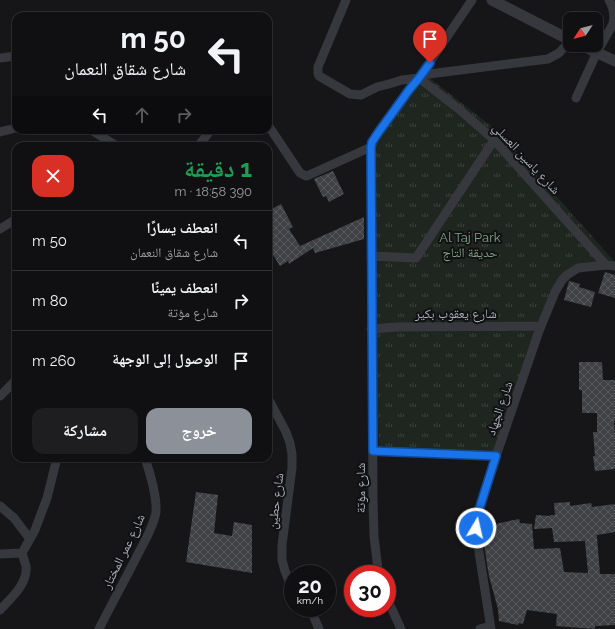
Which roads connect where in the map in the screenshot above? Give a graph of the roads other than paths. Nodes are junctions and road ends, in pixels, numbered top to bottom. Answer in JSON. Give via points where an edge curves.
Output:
{"nodes":[{"id":1,"x":346,"y":0,"type":"edge"},
{"id":2,"x":472,"y":0,"type":"edge"},
{"id":3,"x":492,"y":0,"type":"edge"},
{"id":4,"x":609,"y":0,"type":"edge"},
{"id":5,"x":563,"y":36,"type":"edge"},
{"id":6,"x":603,"y":42,"type":"edge"},
{"id":7,"x":563,"y":48,"type":"edge"},
{"id":8,"x":597,"y":52,"type":"joint"},
{"id":9,"x":12,"y":56,"type":"edge"},
{"id":10,"x":0,"y":58,"type":"edge"},
{"id":11,"x":615,"y":61,"type":"edge"},
{"id":12,"x":420,"y":77,"type":"junction"},
{"id":13,"x":576,"y":98,"type":"dead end"},
{"id":14,"x":12,"y":129,"type":"edge"},
{"id":15,"x":272,"y":131,"type":"edge"},
{"id":16,"x":0,"y":132,"type":"edge"},
{"id":17,"x":98,"y":134,"type":"edge"},
{"id":18,"x":208,"y":134,"type":"edge"},
{"id":19,"x":494,"y":140,"type":"junction"},
{"id":20,"x":110,"y":142,"type":"edge"},
{"id":21,"x":201,"y":142,"type":"edge"},
{"id":22,"x":371,"y":147,"type":"junction"},
{"id":23,"x":12,"y":222,"type":"edge"},
{"id":24,"x":0,"y":229,"type":"edge"},
{"id":25,"x":371,"y":256,"type":"junction"},
{"id":26,"x":611,"y":266,"type":"edge"},
{"id":27,"x":541,"y":326,"type":"junction"},
{"id":28,"x":371,"y":329,"type":"junction"},
{"id":29,"x":12,"y":384,"type":"edge"},
{"id":30,"x":0,"y":396,"type":"edge"},
{"id":31,"x":272,"y":406,"type":"edge"},
{"id":32,"x":373,"y":451,"type":"junction"},
{"id":33,"x":496,"y":456,"type":"junction"},
{"id":34,"x":56,"y":462,"type":"edge"},
{"id":35,"x":146,"y":462,"type":"edge"},
{"id":36,"x":0,"y":506,"type":"edge"},
{"id":37,"x":30,"y":539,"type":"junction"},
{"id":38,"x":22,"y":553,"type":"junction"},
{"id":39,"x":0,"y":554,"type":"edge"},
{"id":40,"x":378,"y":565,"type":"edge"},
{"id":41,"x":284,"y":567,"type":"edge"},
{"id":42,"x":0,"y":610,"type":"edge"},
{"id":43,"x":314,"y":617,"type":"edge"},
{"id":44,"x":396,"y":617,"type":"edge"},
{"id":45,"x":491,"y":628,"type":"edge"},
{"id":46,"x":99,"y":629,"type":"edge"},
{"id":47,"x":319,"y":629,"type":"edge"},
{"id":48,"x":401,"y":629,"type":"edge"},
{"id":49,"x":480,"y":629,"type":"edge"}],
"edges":[{"from":1,"to":12,"type":"street","via":[[318,67],[319,76],[350,94],[361,96],[389,84]]},
{"from":2,"to":12,"type":"street","name":"شارع مؤتة"},
{"from":3,"to":5,"type":"street"},
{"from":4,"to":6,"type":"street","via":[[614,18]]},
{"from":7,"to":12,"type":"street","via":[[548,59]]},
{"from":8,"to":11,"type":"street"},
{"from":8,"to":13,"type":"street"},
{"from":9,"to":10,"type":"street"},
{"from":12,"to":19,"type":"street","name":"شارع ياسين العسلي"},
{"from":12,"to":22,"type":"street","name":"شارع مؤتة","via":[[378,133]]},
{"from":14,"to":16,"type":"street"},
{"from":15,"to":22,"type":"street","via":[[300,173],[306,176]]},
{"from":17,"to":20,"type":"street"},
{"from":18,"to":21,"type":"street"},
{"from":19,"to":25,"type":"street","via":[[416,258]]},
{"from":19,"to":26,"type":"street","name":"شارع ياسين العسلي"},
{"from":22,"to":25,"type":"street","name":"شارع مؤتة"},
{"from":23,"to":24,"type":"street"},
{"from":25,"to":28,"type":"street","name":"شارع مؤتة"},
{"from":26,"to":27,"type":"street","name":"شارع الجهاد","via":[[578,268],[567,275],[562,280]]},
{"from":27,"to":28,"type":"street","name":"شارع يعقوب بكير"},
{"from":27,"to":33,"type":"street","name":"شارع الجهاد"},
{"from":28,"to":32,"type":"street","name":"شارع مؤتة"},
{"from":29,"to":30,"type":"street"},
{"from":31,"to":41,"type":"street","name":"شارع حطين","via":[[286,432],[292,454],[282,546]]},
{"from":32,"to":33,"type":"street"},
{"from":32,"to":40,"type":"street","name":"شارع مؤتة","via":[[374,537]]},
{"from":33,"to":45,"type":"street","name":"شارع الجهاد","via":[[478,513],[476,528]]},
{"from":34,"to":37,"type":"street","via":[[47,498]]},
{"from":35,"to":46,"type":"street","name":"شارع عمر المختار","via":[[156,502],[156,514]]},
{"from":36,"to":37,"type":"street","via":[[14,518]]},
{"from":37,"to":38,"type":"street"},
{"from":38,"to":39,"type":"street"},
{"from":38,"to":42,"type":"street","via":[[26,575],[16,592]]},
{"from":43,"to":47,"type":"street"},
{"from":44,"to":48,"type":"street"},
{"from":45,"to":49,"type":"street"}]}
